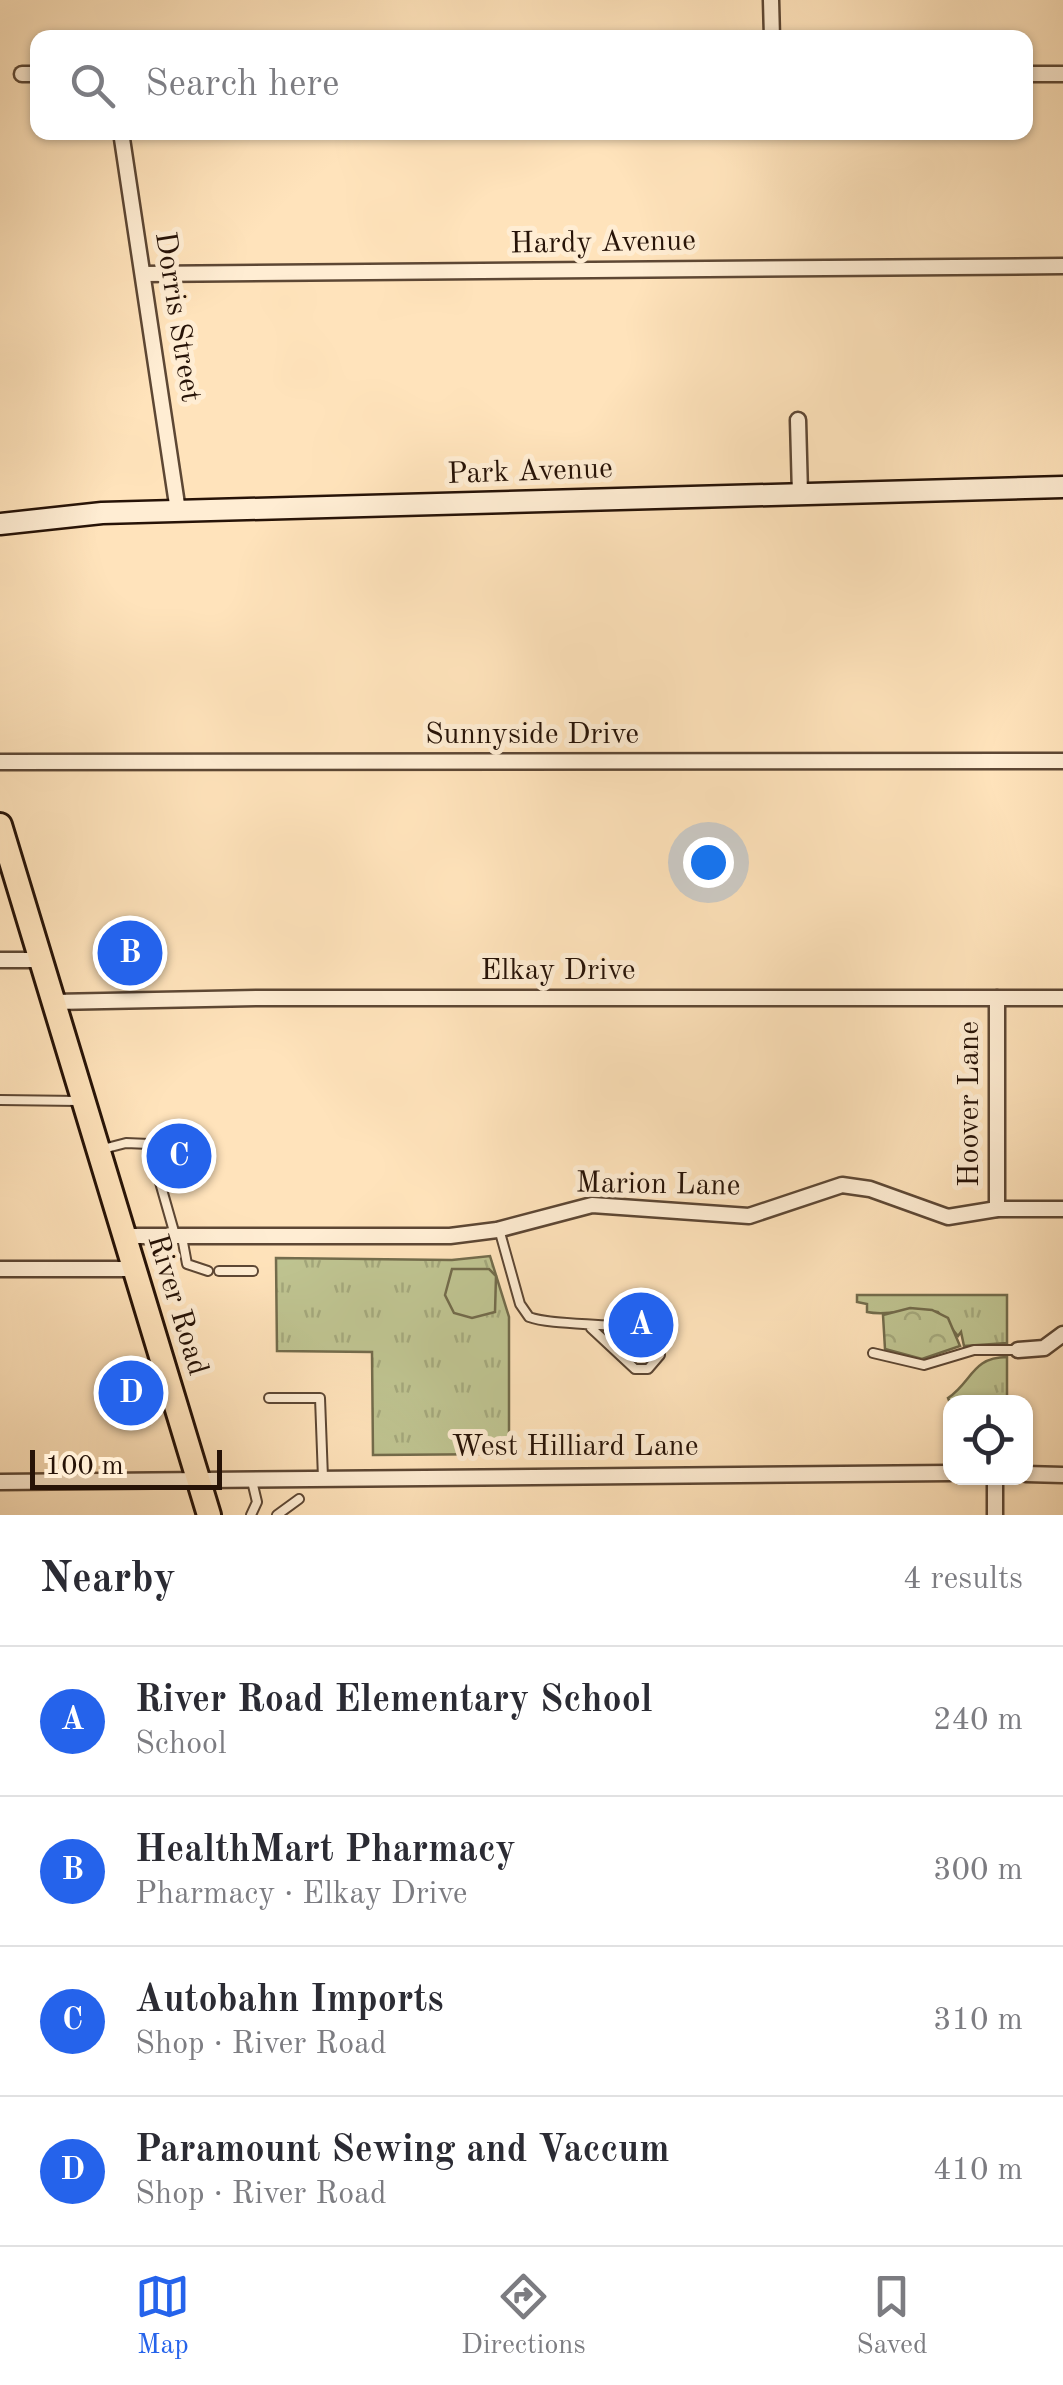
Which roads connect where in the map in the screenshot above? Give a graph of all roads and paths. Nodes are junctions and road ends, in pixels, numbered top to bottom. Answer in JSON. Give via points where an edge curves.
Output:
{"nodes":[{"id":1,"x":771,"y":0,"type":"edge"},
{"id":2,"x":772,"y":30,"type":"edge"},
{"id":3,"x":1033,"y":74,"type":"edge"},
{"id":4,"x":1063,"y":74,"type":"edge"},
{"id":5,"x":122,"y":140,"type":"edge"},
{"id":6,"x":1063,"y":266,"type":"edge"},
{"id":7,"x":143,"y":274,"type":"junction"},
{"id":8,"x":798,"y":420,"type":"dead end"},
{"id":9,"x":1063,"y":487,"type":"edge"},
{"id":10,"x":800,"y":494,"type":"junction"},
{"id":11,"x":178,"y":511,"type":"junction"},
{"id":12,"x":0,"y":524,"type":"edge"},
{"id":13,"x":1063,"y":761,"type":"edge"},
{"id":14,"x":0,"y":762,"type":"edge"},
{"id":15,"x":0,"y":825,"type":"edge"},
{"id":16,"x":0,"y":960,"type":"edge"},
{"id":17,"x":41,"y":960,"type":"junction"},
{"id":18,"x":997,"y":998,"type":"junction"},
{"id":19,"x":1063,"y":998,"type":"edge"},
{"id":20,"x":54,"y":1002,"type":"junction"},
{"id":21,"x":0,"y":1100,"type":"edge"},
{"id":22,"x":84,"y":1101,"type":"junction"},
{"id":23,"x":99,"y":1150,"type":"junction"},
{"id":24,"x":1063,"y":1209,"type":"edge"},
{"id":25,"x":998,"y":1210,"type":"junction"},
{"id":26,"x":499,"y":1229,"type":"junction"},
{"id":27,"x":178,"y":1235,"type":"junction"},
{"id":28,"x":125,"y":1236,"type":"junction"},
{"id":29,"x":0,"y":1268,"type":"edge"},
{"id":30,"x":135,"y":1269,"type":"junction"},
{"id":31,"x":208,"y":1271,"type":"dead end"},
{"id":32,"x":219,"y":1271,"type":"dead end"},
{"id":33,"x":254,"y":1271,"type":"dead end"},
{"id":34,"x":592,"y":1328,"type":"junction"},
{"id":35,"x":1063,"y":1334,"type":"edge"},
{"id":36,"x":1018,"y":1350,"type":"joint"},
{"id":37,"x":873,"y":1354,"type":"dead end"},
{"id":38,"x":268,"y":1398,"type":"dead end"},
{"id":39,"x":943,"y":1474,"type":"edge"},
{"id":40,"x":1033,"y":1474,"type":"edge"},
{"id":41,"x":1063,"y":1474,"type":"edge"},
{"id":42,"x":323,"y":1478,"type":"junction"},
{"id":43,"x":252,"y":1481,"type":"junction"},
{"id":44,"x":0,"y":1482,"type":"edge"},
{"id":45,"x":200,"y":1483,"type":"junction"},
{"id":46,"x":995,"y":1485,"type":"edge"},
{"id":47,"x":298,"y":1500,"type":"dead end"},
{"id":48,"x":210,"y":1515,"type":"edge"},
{"id":49,"x":251,"y":1515,"type":"edge"},
{"id":50,"x":276,"y":1515,"type":"edge"},
{"id":51,"x":995,"y":1515,"type":"edge"}],
"edges":[{"from":1,"to":2,"type":"street"},
{"from":3,"to":4,"type":"street"},
{"from":5,"to":7,"type":"street","name":"Dorris Street"},
{"from":6,"to":7,"type":"street","name":"Hardy Avenue"},
{"from":7,"to":11,"type":"street","name":"Dorris Street"},
{"from":8,"to":10,"type":"street"},
{"from":9,"to":10,"type":"street","name":"Park Avenue"},
{"from":10,"to":11,"type":"street","name":"Park Avenue"},
{"from":11,"to":12,"type":"street","name":"Park Avenue"},
{"from":13,"to":14,"type":"street","name":"Sunnyside Drive"},
{"from":15,"to":17,"type":"main road","name":"River Road"},
{"from":16,"to":17,"type":"street"},
{"from":17,"to":20,"type":"main road","name":"River Road"},
{"from":18,"to":19,"type":"street","name":"Elkay Drive"},
{"from":18,"to":20,"type":"street","name":"Elkay Drive"},
{"from":18,"to":25,"type":"street","name":"Hoover Lane"},
{"from":20,"to":22,"type":"main road","name":"River Road"},
{"from":21,"to":22,"type":"lane"},
{"from":22,"to":23,"type":"main road","name":"River Road"},
{"from":23,"to":27,"type":"lane","via":[[149,1144]]},
{"from":23,"to":28,"type":"main road","name":"River Road"},
{"from":24,"to":25,"type":"street","name":"Marion Lane"},
{"from":25,"to":26,"type":"street","name":"Marion Lane","via":[[948,1217],[842,1185],[749,1216],[592,1205]]},
{"from":26,"to":27,"type":"street","name":"Marion Lane","via":[[433,1237]]},
{"from":26,"to":34,"type":"lane","via":[[526,1314]]},
{"from":27,"to":28,"type":"street","name":"Marion Lane"},
{"from":27,"to":31,"type":"lane","via":[[187,1264]]},
{"from":28,"to":30,"type":"main road","name":"River Road"},
{"from":29,"to":30,"type":"street"},
{"from":30,"to":45,"type":"main road","name":"River Road"},
{"from":32,"to":33,"type":"lane"},
{"from":34,"to":34,"type":"lane","via":[[635,1369],[653,1366],[660,1354],[659,1338],[650,1330]]},
{"from":35,"to":36,"type":"street","via":[[1044,1348]]},
{"from":36,"to":37,"type":"lane","via":[[968,1351],[924,1365]]},
{"from":38,"to":42,"type":"lane","via":[[320,1398]]},
{"from":39,"to":42,"type":"street","name":"West Hilliard Lane"},
{"from":40,"to":41,"type":"street"},
{"from":42,"to":43,"type":"street","name":"West Hilliard Lane"},
{"from":43,"to":45,"type":"street","name":"West Hilliard Lane"},
{"from":43,"to":49,"type":"lane","via":[[258,1502]]},
{"from":44,"to":45,"type":"street","name":"West Hilliard Lane"},
{"from":45,"to":48,"type":"main road","name":"River Road"},
{"from":46,"to":51,"type":"street"},
{"from":47,"to":50,"type":"lane"}]}
